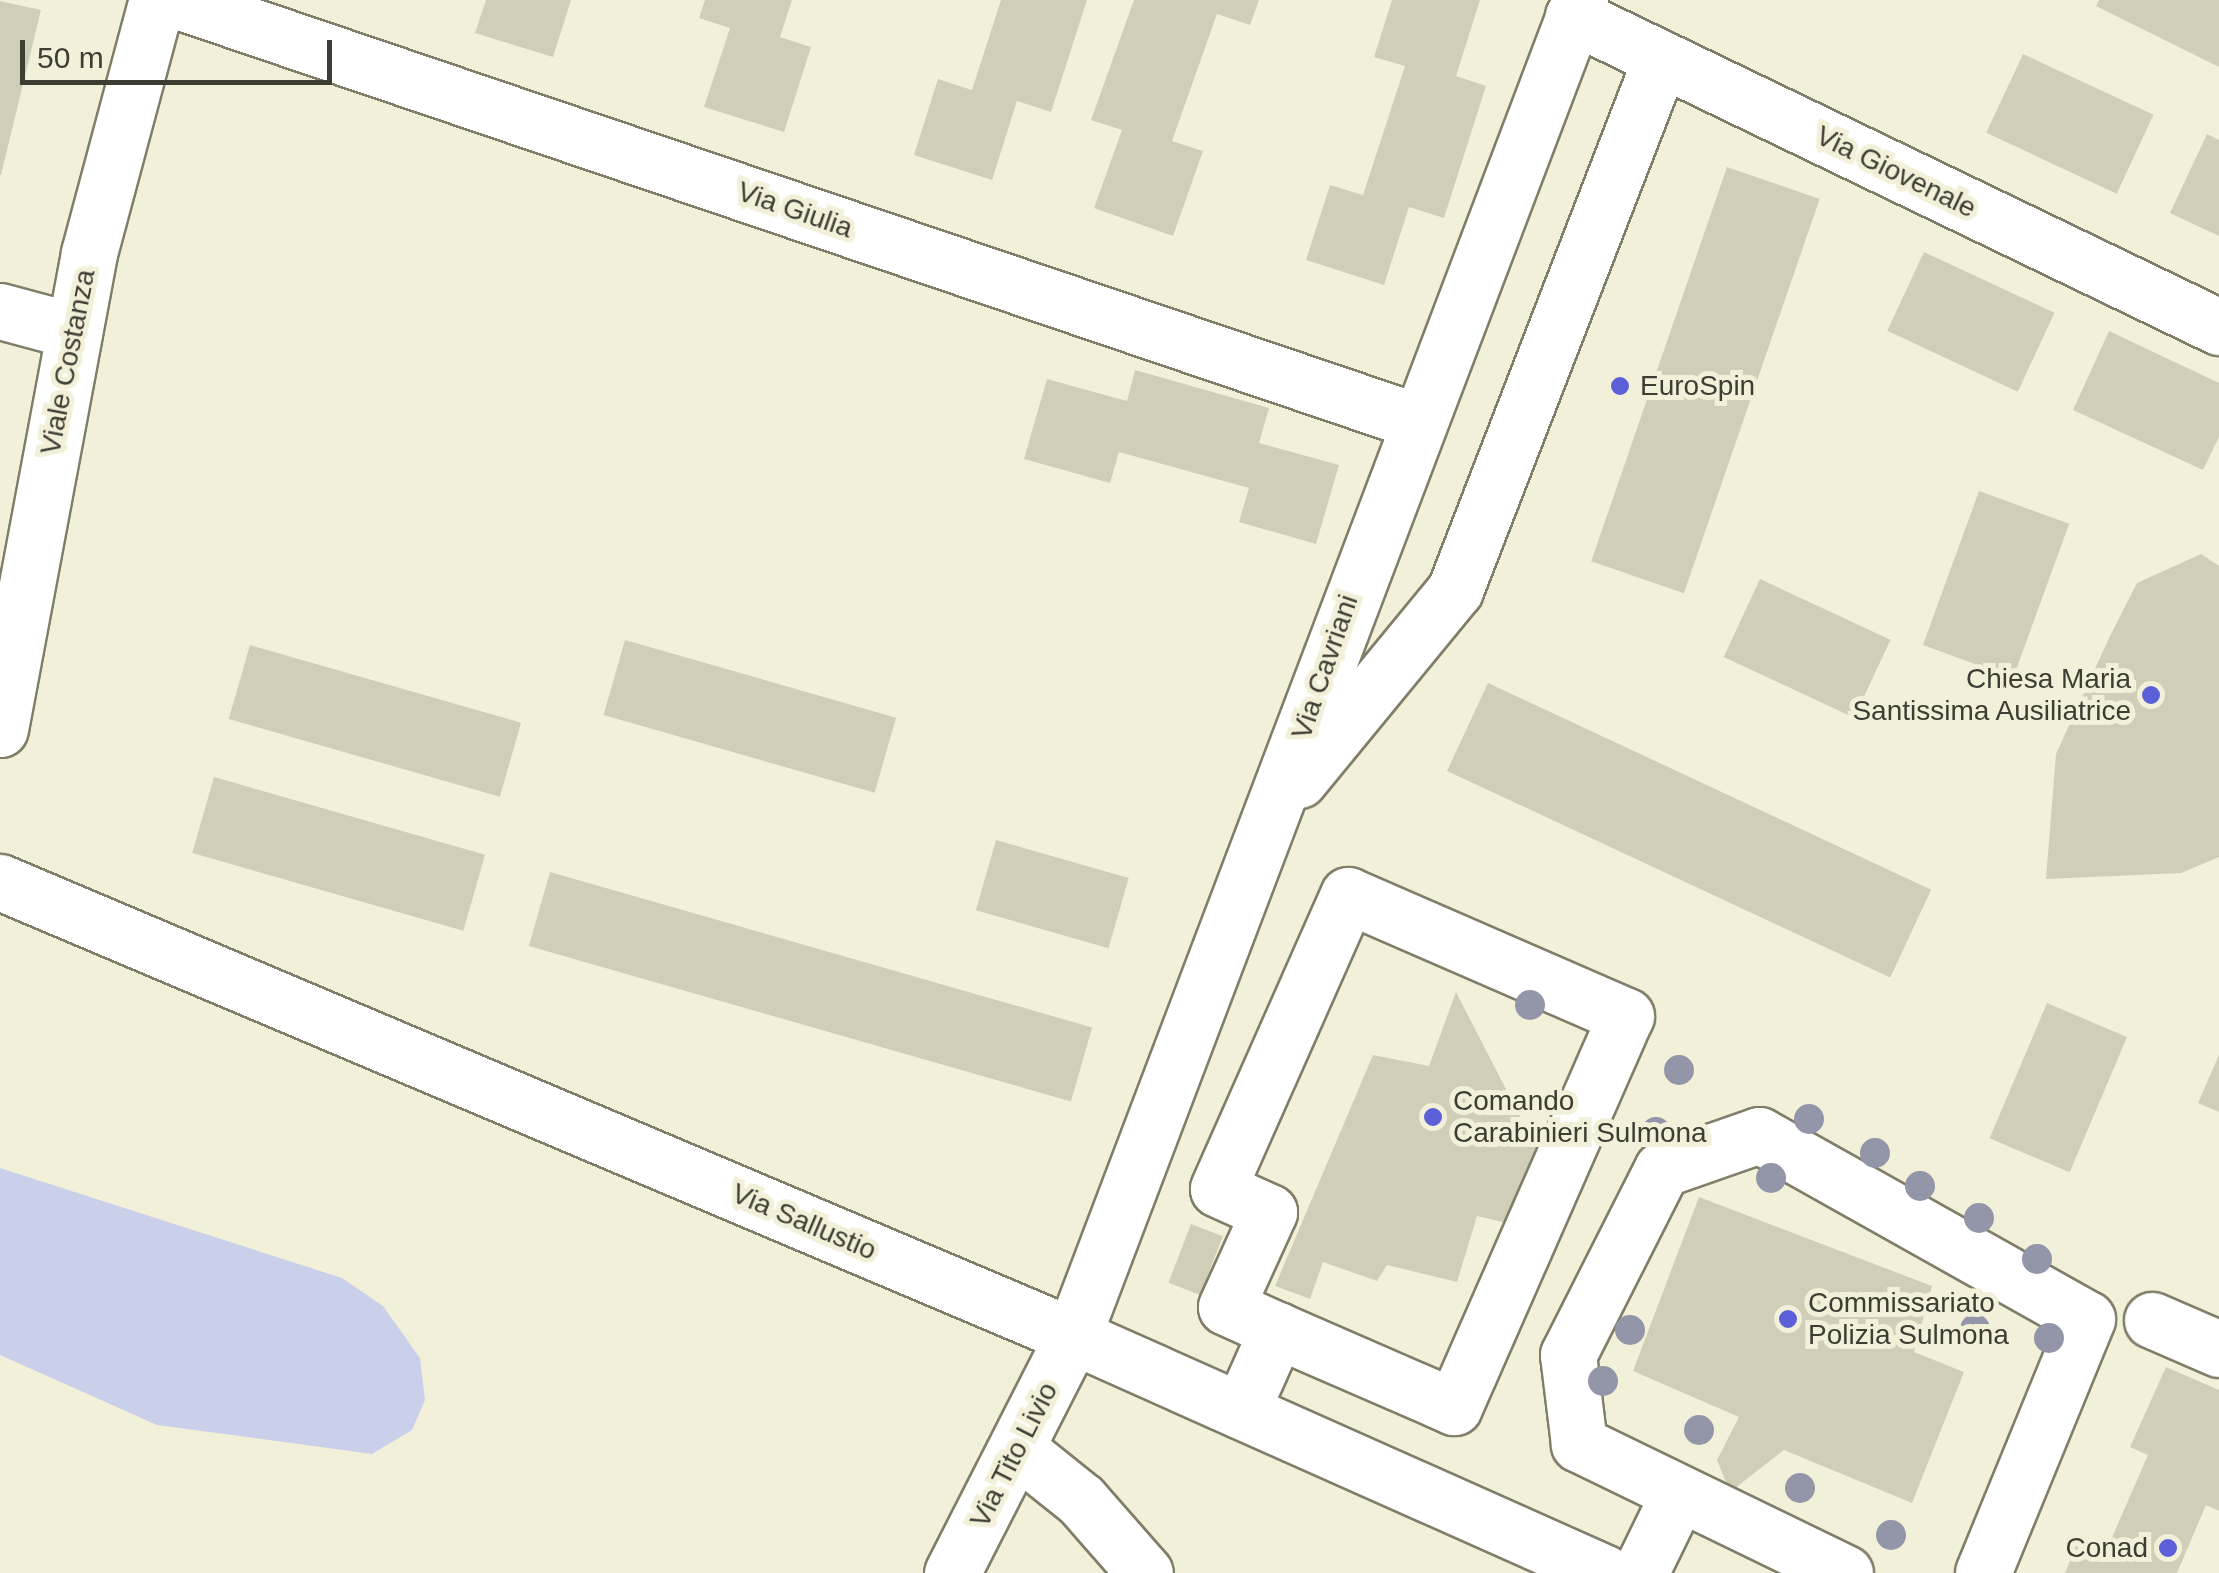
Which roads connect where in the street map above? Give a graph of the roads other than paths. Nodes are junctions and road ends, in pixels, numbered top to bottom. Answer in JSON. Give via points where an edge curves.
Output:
{"nodes":[{"id":1,"x":157,"y":0,"type":"edge"},
{"id":2,"x":174,"y":0,"type":"edge"},
{"id":3,"x":1576,"y":8,"type":"edge"},
{"id":4,"x":1662,"y":58,"type":"junction"},
{"id":5,"x":0,"y":310,"type":"edge"},
{"id":6,"x":2219,"y":328,"type":"edge"},
{"id":7,"x":74,"y":331,"type":"junction"},
{"id":8,"x":1416,"y":421,"type":"junction"},
{"id":9,"x":0,"y":730,"type":"edge"},
{"id":10,"x":1278,"y":805,"type":"junction"},
{"id":11,"x":0,"y":882,"type":"edge"},
{"id":12,"x":2152,"y":1320,"type":"dead end"},
{"id":13,"x":1277,"y":1330,"type":"junction"},
{"id":14,"x":1073,"y":1336,"type":"junction"},
{"id":15,"x":2219,"y":1349,"type":"edge"},
{"id":16,"x":1241,"y":1410,"type":"junction"},
{"id":17,"x":1021,"y":1452,"type":"junction"},
{"id":18,"x":1678,"y":1495,"type":"junction"},
{"id":19,"x":952,"y":1573,"type":"edge"},
{"id":20,"x":1145,"y":1573,"type":"edge"},
{"id":21,"x":1604,"y":1573,"type":"edge"},
{"id":22,"x":1640,"y":1573,"type":"edge"},
{"id":23,"x":1845,"y":1573,"type":"edge"},
{"id":24,"x":1983,"y":1573,"type":"edge"}],
"edges":[{"from":1,"to":7,"type":"street","name":"Viale Costanza"},
{"from":2,"to":8,"type":"street","name":"Via Giulia"},
{"from":3,"to":4,"type":"street","name":"Via Giovenale"},
{"from":3,"to":8,"type":"street","name":"Via Cavriani"},
{"from":4,"to":6,"type":"street","name":"Via Giovenale"},
{"from":4,"to":10,"type":"street","via":[[1455,590]]},
{"from":5,"to":7,"type":"street"},
{"from":7,"to":9,"type":"street","name":"Viale Costanza"},
{"from":8,"to":10,"type":"street","name":"Via Cavriani"},
{"from":10,"to":14,"type":"street","name":"Via Cavriani"},
{"from":11,"to":14,"type":"street","name":"Via Sallustio"},
{"from":12,"to":15,"type":"street"},
{"from":13,"to":13,"type":"street","via":[[1454,1407],[1626,1016],[1348,894],[1218,1189],[1268,1212],[1226,1308]]},
{"from":13,"to":16,"type":"street"},
{"from":14,"to":16,"type":"street","name":"Via Sallustio"},
{"from":14,"to":17,"type":"street","name":"Via Tito Livio"},
{"from":16,"to":21,"type":"street","name":"Via Sallustio"},
{"from":17,"to":19,"type":"street","name":"Via Tito Livio"},
{"from":17,"to":20,"type":"street","via":[[1081,1500]]},
{"from":18,"to":22,"type":"street"},
{"from":18,"to":23,"type":"street"},
{"from":18,"to":24,"type":"street","via":[[1579,1444],[1568,1355],[1662,1169],[1759,1135],[2087,1319]]}]}
